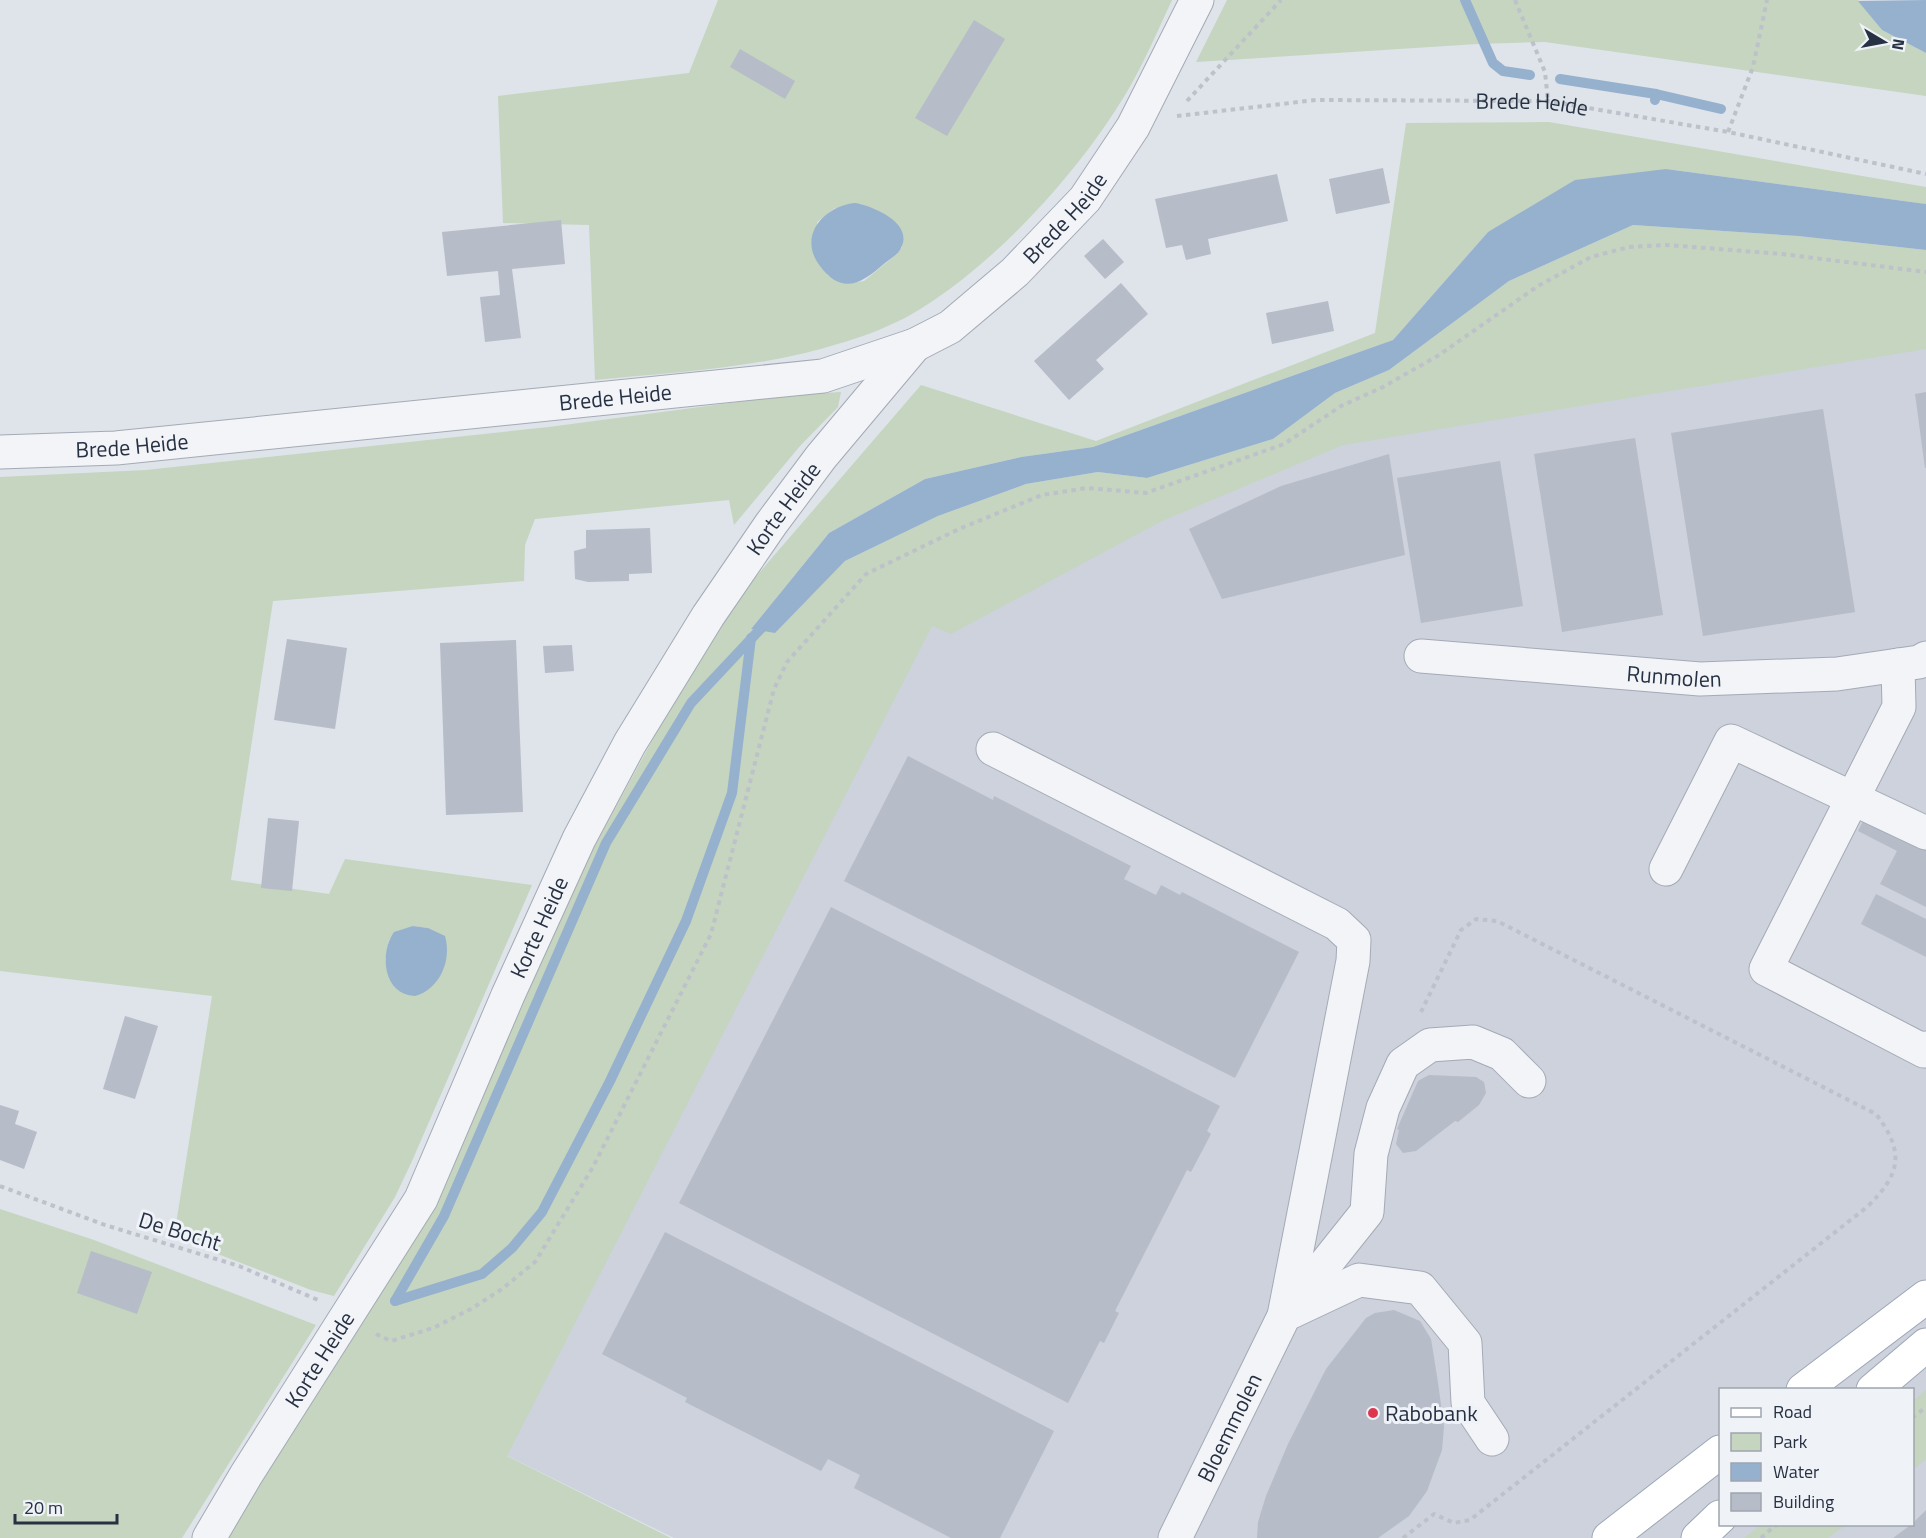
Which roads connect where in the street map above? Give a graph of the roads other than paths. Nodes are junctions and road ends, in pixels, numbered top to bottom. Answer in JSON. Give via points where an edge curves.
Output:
{"nodes":[{"id":1,"x":1197,"y":0,"type":"edge"},
{"id":2,"x":915,"y":345,"type":"junction"},
{"id":3,"x":0,"y":452,"type":"edge"},
{"id":4,"x":1421,"y":656,"type":"dead end"},
{"id":5,"x":1912,"y":662,"type":"edge"},
{"id":6,"x":993,"y":749,"type":"dead end"},
{"id":7,"x":1854,"y":799,"type":"junction"},
{"id":8,"x":1926,"y":833,"type":"edge"},
{"id":9,"x":1666,"y":869,"type":"dead end"},
{"id":10,"x":1926,"y":1048,"type":"edge"},
{"id":11,"x":1529,"y":1082,"type":"dead end"},
{"id":12,"x":1926,"y":1297,"type":"edge"},
{"id":13,"x":1284,"y":1316,"type":"junction"},
{"id":14,"x":1926,"y":1344,"type":"edge"},
{"id":15,"x":1804,"y":1388,"type":"edge"},
{"id":16,"x":1874,"y":1388,"type":"edge"},
{"id":17,"x":1492,"y":1439,"type":"dead end"},
{"id":18,"x":1719,"y":1453,"type":"edge"},
{"id":19,"x":1719,"y":1518,"type":"edge"},
{"id":20,"x":209,"y":1538,"type":"edge"},
{"id":21,"x":1175,"y":1538,"type":"edge"},
{"id":22,"x":1609,"y":1538,"type":"edge"},
{"id":23,"x":1698,"y":1538,"type":"edge"}],
"edges":[{"from":1,"to":2,"type":"street","name":"Brede Heide","via":[[1133,127],[1084,199],[1015,272],[950,327]]},
{"from":2,"to":3,"type":"street","name":"Brede Heide","via":[[823,376],[116,448]]},
{"from":2,"to":20,"type":"street","name":"Korte Heide","via":[[820,457],[771,524],[708,616],[630,743],[574,849],[421,1199]]},
{"from":4,"to":5,"type":"street","name":"Runmolen","via":[[1700,679],[1837,674]]},
{"from":5,"to":7,"type":"street","via":[[1899,707]]},
{"from":6,"to":13,"type":"street","via":[[1337,924],[1354,940]]},
{"from":7,"to":8,"type":"street"},
{"from":7,"to":9,"type":"street","via":[[1731,741]]},
{"from":7,"to":10,"type":"street","via":[[1766,969],[1924,1051]]},
{"from":11,"to":13,"type":"street","via":[[1502,1054],[1473,1042],[1430,1045],[1403,1064],[1383,1108],[1371,1154],[1367,1212]]},
{"from":12,"to":15,"type":"main road"},
{"from":13,"to":17,"type":"street","via":[[1359,1280],[1420,1288],[1465,1343],[1468,1403]]},
{"from":13,"to":21,"type":"street","name":"Bloemmolen"},
{"from":14,"to":16,"type":"main road"},
{"from":18,"to":22,"type":"main road"},
{"from":19,"to":23,"type":"main road"}]}
